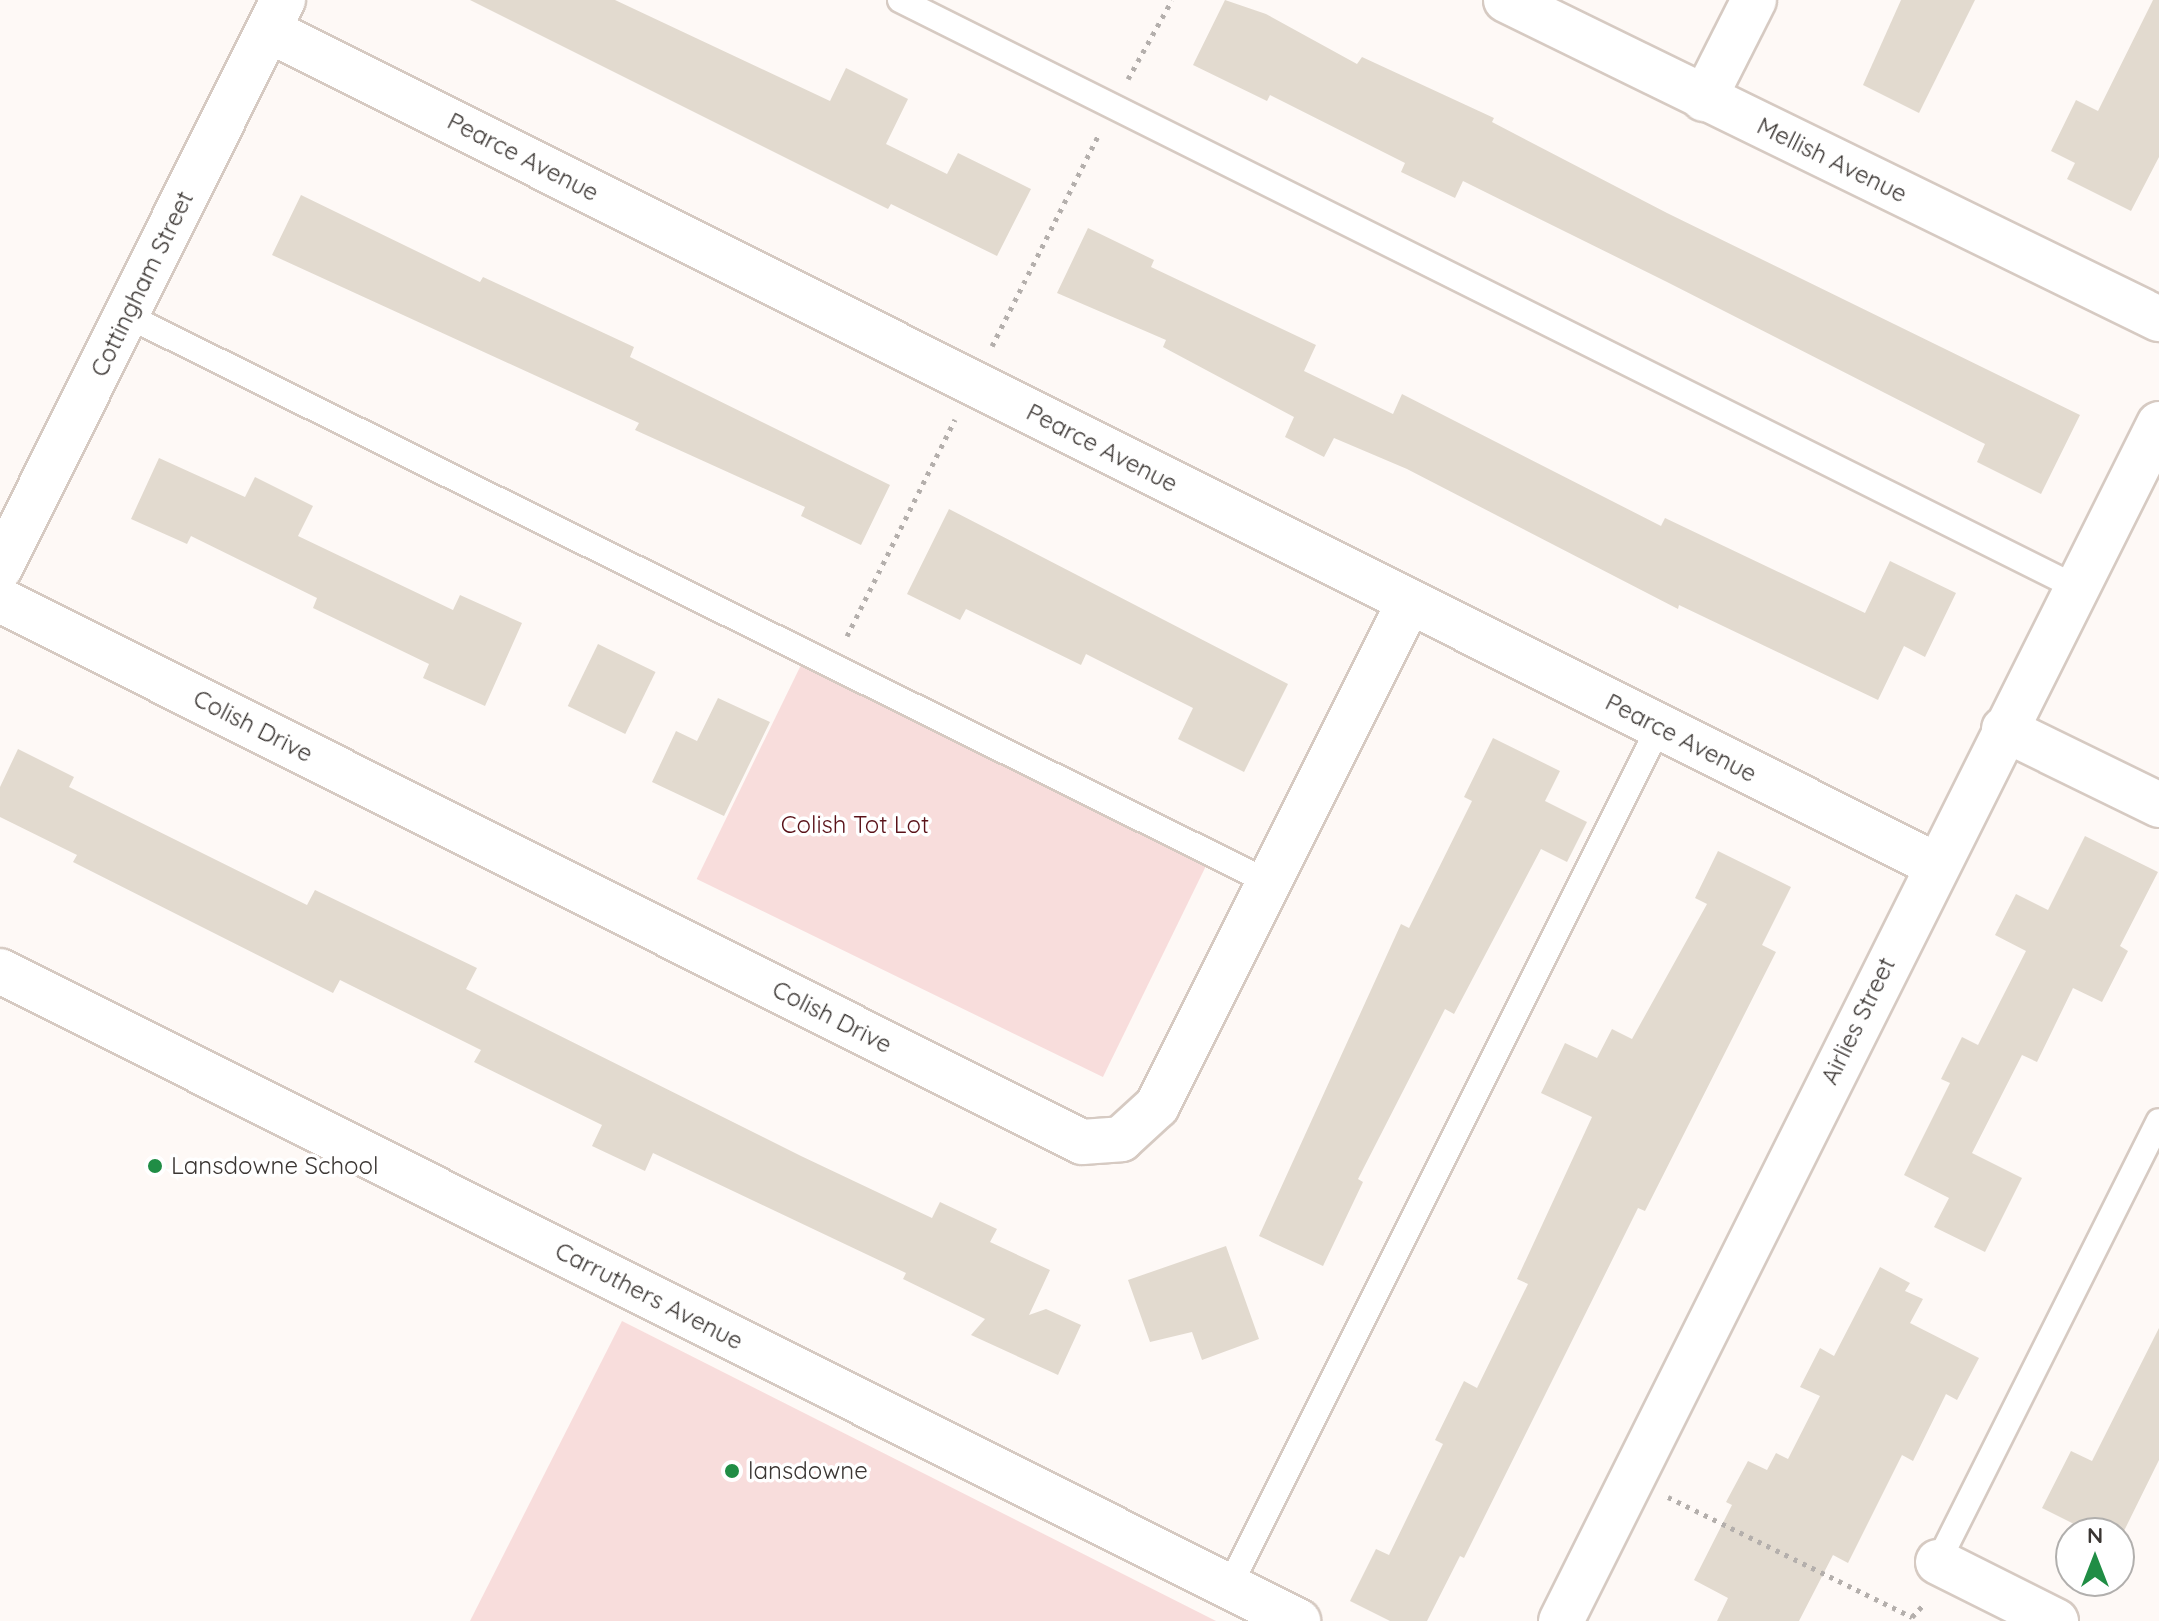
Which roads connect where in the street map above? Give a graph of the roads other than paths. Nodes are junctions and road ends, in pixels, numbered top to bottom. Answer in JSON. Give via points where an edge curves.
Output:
{"nodes":[{"id":1,"x":900,"y":0,"type":"edge"},
{"id":2,"x":1506,"y":0,"type":"edge"},
{"id":3,"x":1754,"y":0,"type":"edge"},
{"id":4,"x":276,"y":15,"type":"edge"},
{"id":5,"x":1704,"y":99,"type":"junction"},
{"id":6,"x":126,"y":315,"type":"junction"},
{"id":7,"x":2159,"y":319,"type":"edge"},
{"id":8,"x":2159,"y":424,"type":"edge"},
{"id":9,"x":0,"y":568,"type":"edge"},
{"id":10,"x":2076,"y":587,"type":"junction"},
{"id":11,"x":0,"y":600,"type":"edge"},
{"id":12,"x":1409,"y":602,"type":"junction"},
{"id":13,"x":1659,"y":727,"type":"junction"},
{"id":14,"x":2004,"y":729,"type":"junction"},
{"id":15,"x":2159,"y":805,"type":"edge"},
{"id":16,"x":1936,"y":865,"type":"junction"},
{"id":17,"x":1268,"y":882,"type":"junction"},
{"id":18,"x":0,"y":971,"type":"edge"},
{"id":19,"x":2159,"y":1121,"type":"edge"},
{"id":20,"x":1946,"y":1566,"type":"joint"},
{"id":21,"x":1229,"y":1587,"type":"junction"},
{"id":22,"x":1298,"y":1621,"type":"edge"},
{"id":23,"x":1561,"y":1621,"type":"edge"},
{"id":24,"x":2056,"y":1621,"type":"edge"}],
"edges":[{"from":1,"to":10,"type":"lane"},
{"from":2,"to":5,"type":"street","name":"Mellish Avenue"},
{"from":3,"to":5,"type":"street"},
{"from":4,"to":6,"type":"street","name":"Cottingham Street"},
{"from":4,"to":12,"type":"street","name":"Pearce Avenue","via":[[973,383]]},
{"from":5,"to":7,"type":"street","name":"Mellish Avenue"},
{"from":6,"to":9,"type":"street","name":"Cottingham Street"},
{"from":6,"to":17,"type":"lane"},
{"from":8,"to":10,"type":"street","name":"Airlies Street"},
{"from":10,"to":14,"type":"street","name":"Airlies Street"},
{"from":11,"to":17,"type":"street","name":"Colish Drive","via":[[1082,1142],[1121,1139],[1157,1106]]},
{"from":12,"to":13,"type":"street","name":"Pearce Avenue"},
{"from":12,"to":17,"type":"street","name":"Colish Drive"},
{"from":13,"to":16,"type":"street","name":"Pearce Avenue"},
{"from":13,"to":21,"type":"lane"},
{"from":14,"to":15,"type":"street"},
{"from":14,"to":16,"type":"street","name":"Airlies Street"},
{"from":16,"to":23,"type":"street","name":"Airlies Street"},
{"from":18,"to":21,"type":"street","name":"Carruthers Avenue"},
{"from":19,"to":20,"type":"lane"},
{"from":20,"to":24,"type":"street"},
{"from":21,"to":22,"type":"street","name":"Carruthers Avenue"}]}
